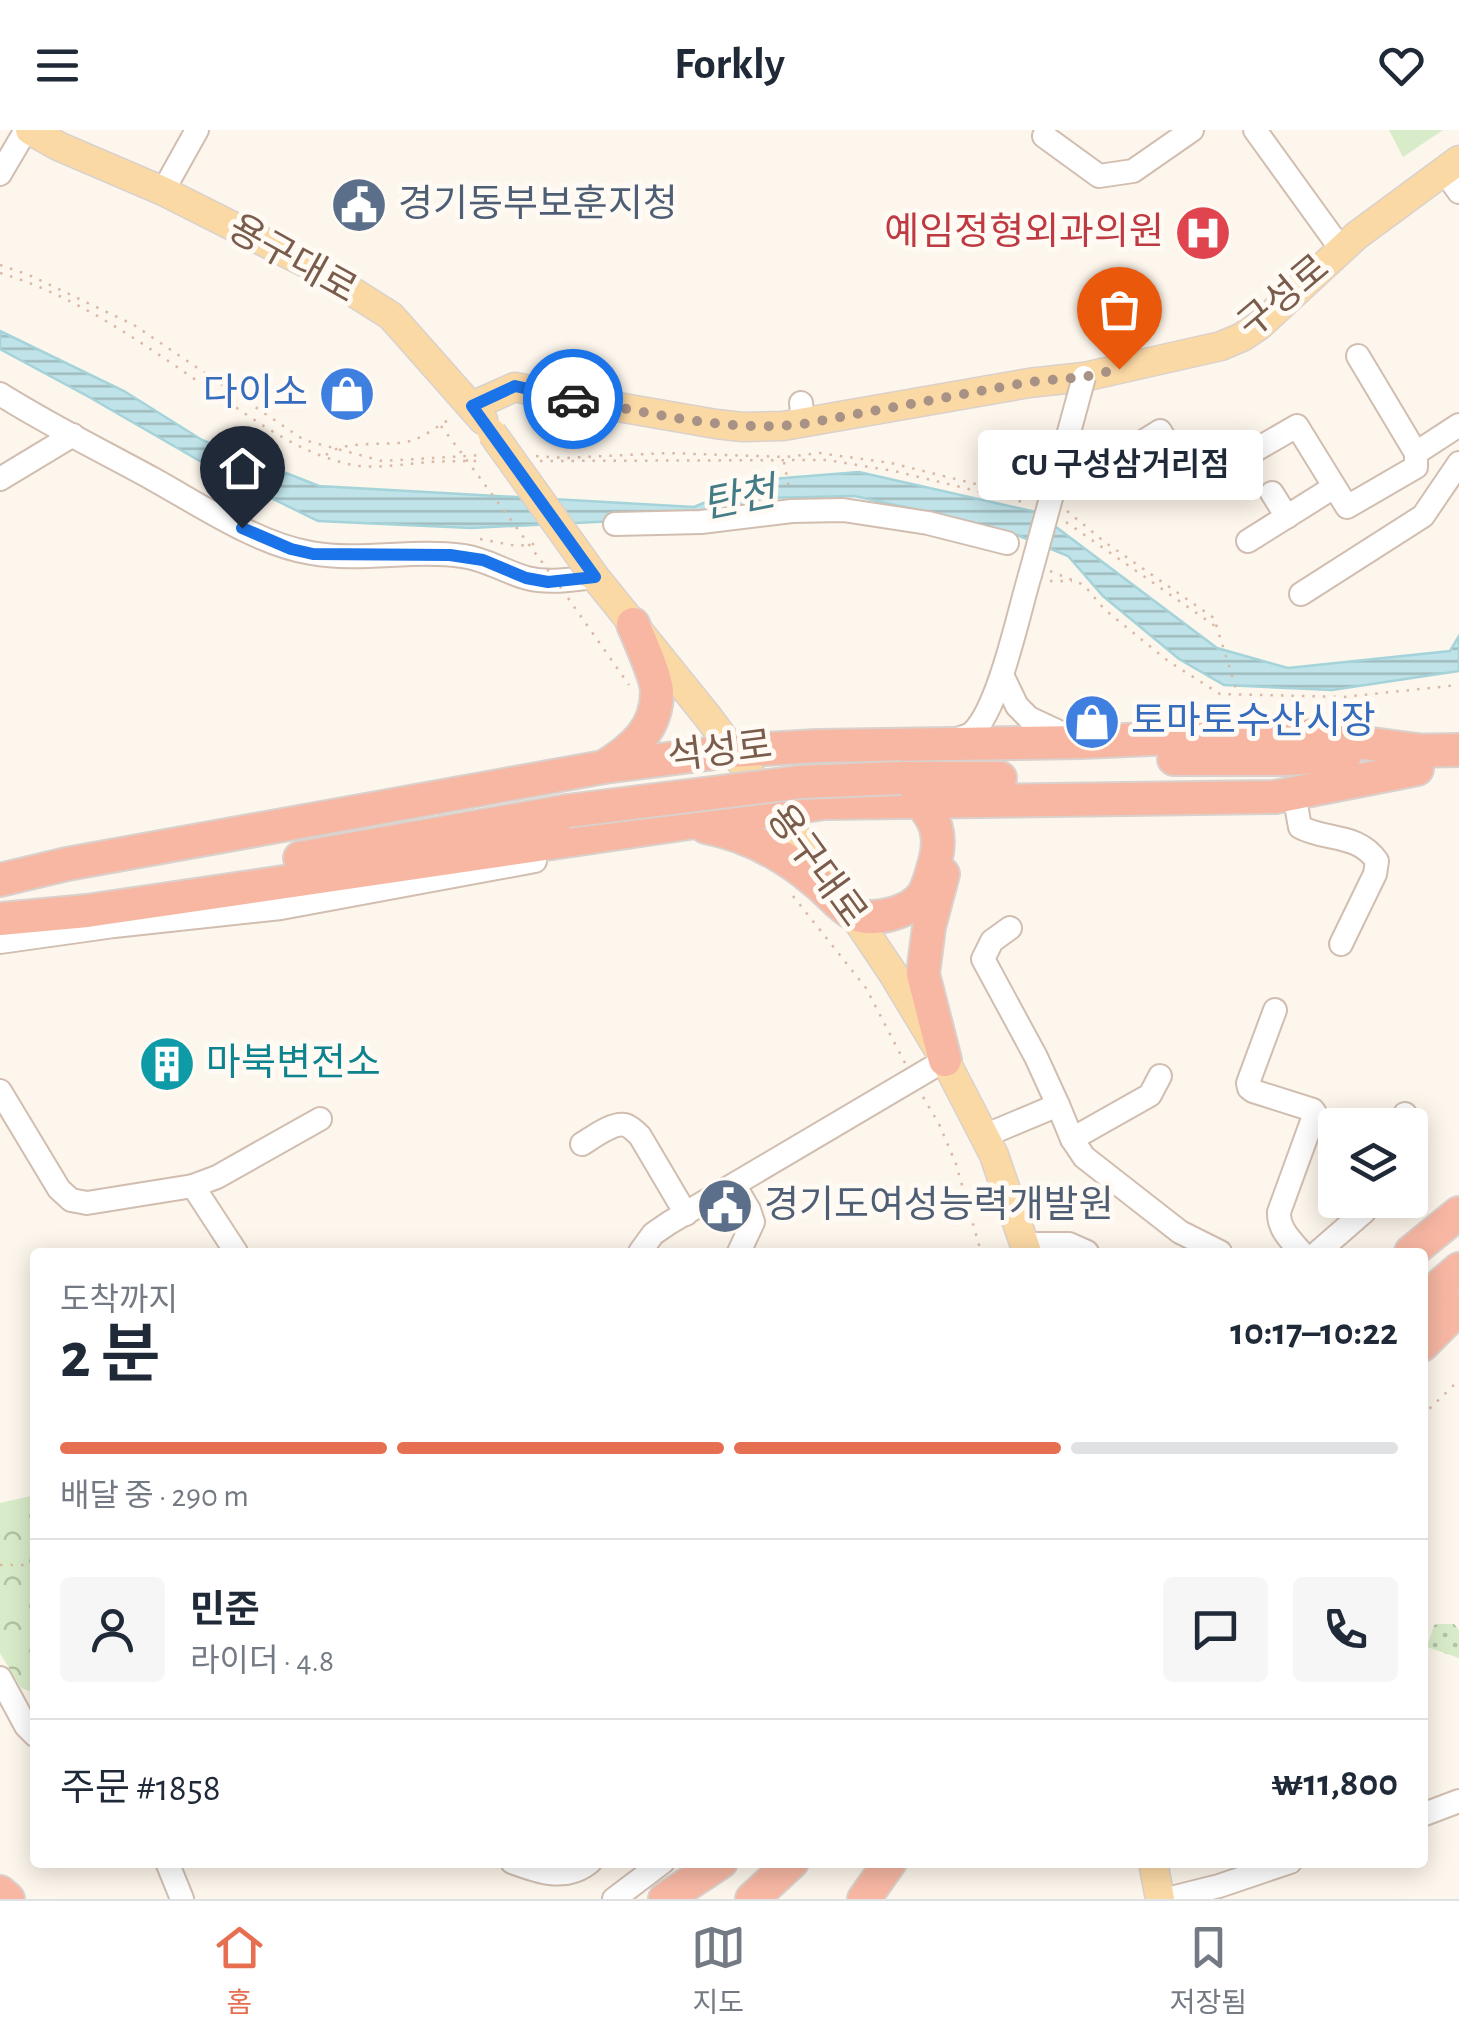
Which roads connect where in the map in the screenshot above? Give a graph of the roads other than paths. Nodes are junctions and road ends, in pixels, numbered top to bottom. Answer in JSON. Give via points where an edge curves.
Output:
{"nodes":[{"id":1,"x":28,"y":130,"type":"edge"},
{"id":2,"x":196,"y":130,"type":"edge"},
{"id":3,"x":1192,"y":130,"type":"edge"},
{"id":4,"x":1255,"y":130,"type":"edge"},
{"id":5,"x":1044,"y":136,"type":"dead end"},
{"id":6,"x":62,"y":138,"type":"edge"},
{"id":7,"x":0,"y":174,"type":"edge"},
{"id":8,"x":1454,"y":174,"type":"edge"},
{"id":9,"x":163,"y":191,"type":"junction"},
{"id":10,"x":1342,"y":249,"type":"junction"},
{"id":11,"x":1358,"y":356,"type":"dead end"},
{"id":12,"x":1084,"y":377,"type":"junction"},
{"id":13,"x":0,"y":394,"type":"edge"},
{"id":14,"x":472,"y":406,"type":"junction"},
{"id":15,"x":1459,"y":425,"type":"edge"},
{"id":16,"x":73,"y":435,"type":"junction"},
{"id":17,"x":1128,"y":451,"type":"dead end"},
{"id":18,"x":1416,"y":453,"type":"junction"},
{"id":19,"x":1459,"y":463,"type":"edge"},
{"id":20,"x":0,"y":478,"type":"edge"},
{"id":21,"x":1398,"y":478,"type":"junction"},
{"id":22,"x":1334,"y":487,"type":"junction"},
{"id":23,"x":1272,"y":493,"type":"dead end"},
{"id":24,"x":1424,"y":516,"type":"junction"},
{"id":25,"x":1287,"y":517,"type":"junction"},
{"id":26,"x":616,"y":524,"type":"dead end"},
{"id":27,"x":1248,"y":541,"type":"dead end"},
{"id":28,"x":1007,"y":544,"type":"dead end"},
{"id":29,"x":595,"y":577,"type":"junction"},
{"id":30,"x":1301,"y":594,"type":"dead end"},
{"id":31,"x":633,"y":624,"type":"junction"},
{"id":32,"x":1002,"y":675,"type":"junction"},
{"id":33,"x":1081,"y":742,"type":"junction"},
{"id":34,"x":942,"y":744,"type":"junction"},
{"id":35,"x":1459,"y":750,"type":"edge"},
{"id":36,"x":731,"y":751,"type":"junction"},
{"id":37,"x":1417,"y":759,"type":"junction"},
{"id":38,"x":604,"y":767,"type":"junction"},
{"id":39,"x":899,"y":771,"type":"junction"},
{"id":40,"x":1459,"y":772,"type":"edge"},
{"id":41,"x":1294,"y":794,"type":"junction"},
{"id":42,"x":984,"y":800,"type":"junction"},
{"id":43,"x":567,"y":801,"type":"junction"},
{"id":44,"x":877,"y":802,"type":"junction"},
{"id":45,"x":777,"y":812,"type":"junction"},
{"id":46,"x":666,"y":826,"type":"junction"},
{"id":47,"x":600,"y":836,"type":"junction"},
{"id":48,"x":67,"y":864,"type":"junction"},
{"id":49,"x":0,"y":872,"type":"edge"},
{"id":50,"x":0,"y":883,"type":"edge"},
{"id":51,"x":853,"y":914,"type":"junction"},
{"id":52,"x":0,"y":919,"type":"edge"},
{"id":53,"x":1010,"y":928,"type":"dead end"},
{"id":54,"x":0,"y":942,"type":"edge"},
{"id":55,"x":1341,"y":944,"type":"dead end"},
{"id":56,"x":1275,"y":1010,"type":"dead end"},
{"id":57,"x":945,"y":1060,"type":"junction"},
{"id":58,"x":1160,"y":1076,"type":"dead end"},
{"id":59,"x":0,"y":1091,"type":"edge"},
{"id":60,"x":1058,"y":1105,"type":"junction"},
{"id":61,"x":320,"y":1119,"type":"dead end"},
{"id":62,"x":984,"y":1136,"type":"junction"},
{"id":63,"x":1072,"y":1139,"type":"junction"},
{"id":64,"x":582,"y":1144,"type":"dead end"},
{"id":65,"x":193,"y":1186,"type":"junction"},
{"id":66,"x":735,"y":1186,"type":"junction"},
{"id":67,"x":1459,"y":1213,"type":"edge"},
{"id":68,"x":686,"y":1214,"type":"junction"},
{"id":69,"x":1357,"y":1218,"type":"edge"},
{"id":70,"x":233,"y":1248,"type":"edge"},
{"id":71,"x":643,"y":1248,"type":"edge"},
{"id":72,"x":741,"y":1248,"type":"edge"},
{"id":73,"x":1026,"y":1248,"type":"edge"},
{"id":74,"x":1078,"y":1248,"type":"edge"},
{"id":75,"x":1212,"y":1248,"type":"edge"},
{"id":76,"x":1297,"y":1248,"type":"edge"},
{"id":77,"x":1323,"y":1248,"type":"edge"},
{"id":78,"x":1416,"y":1248,"type":"edge"},
{"id":79,"x":1459,"y":1269,"type":"edge"},
{"id":80,"x":1428,"y":1296,"type":"edge"},
{"id":81,"x":1459,"y":1308,"type":"edge"},
{"id":82,"x":1428,"y":1338,"type":"edge"},
{"id":83,"x":0,"y":1678,"type":"edge"},
{"id":84,"x":30,"y":1730,"type":"edge"},
{"id":85,"x":1459,"y":1801,"type":"edge"},
{"id":86,"x":1428,"y":1812,"type":"edge"},
{"id":87,"x":169,"y":1868,"type":"edge"},
{"id":88,"x":530,"y":1868,"type":"edge"},
{"id":89,"x":583,"y":1868,"type":"edge"},
{"id":90,"x":656,"y":1868,"type":"edge"},
{"id":91,"x":712,"y":1868,"type":"edge"},
{"id":92,"x":725,"y":1868,"type":"edge"},
{"id":93,"x":786,"y":1868,"type":"edge"},
{"id":94,"x":886,"y":1868,"type":"edge"},
{"id":95,"x":1155,"y":1868,"type":"edge"},
{"id":96,"x":1272,"y":1868,"type":"edge"},
{"id":97,"x":0,"y":1892,"type":"edge"},
{"id":98,"x":8,"y":1899,"type":"edge"},
{"id":99,"x":182,"y":1899,"type":"edge"},
{"id":100,"x":614,"y":1899,"type":"edge"},
{"id":101,"x":665,"y":1899,"type":"edge"},
{"id":102,"x":690,"y":1899,"type":"edge"},
{"id":103,"x":752,"y":1899,"type":"edge"},
{"id":104,"x":864,"y":1899,"type":"edge"},
{"id":105,"x":1164,"y":1899,"type":"edge"}],
"edges":[{"from":1,"to":6,"type":"main road","name":"용구대로"},
{"from":1,"to":7,"type":"street"},
{"from":2,"to":9,"type":"street"},
{"from":3,"to":5,"type":"street","via":[[1133,171],[1099,176]]},
{"from":4,"to":10,"type":"street"},
{"from":6,"to":9,"type":"main road","name":"용구대로"},
{"from":8,"to":10,"type":"main road","name":"구성로"},
{"from":9,"to":14,"type":"main road","name":"용구대로","via":[[312,266],[391,316]]},
{"from":10,"to":12,"type":"main road","name":"구성로","via":[[1242,338]]},
{"from":11,"to":18,"type":"street"},
{"from":12,"to":14,"type":"main road","name":"구성로","via":[[802,413],[742,427],[515,386]]},
{"from":12,"to":32,"type":"street","bridge":true},
{"from":13,"to":16,"type":"street"},
{"from":14,"to":29,"type":"main road","name":"용구대로","bridge":true},
{"from":15,"to":18,"type":"street"},
{"from":16,"to":20,"type":"street"},
{"from":16,"to":29,"type":"street","via":[[291,549],[466,556],[548,582]]},
{"from":17,"to":22,"type":"street","via":[[1160,431],[1193,486],[1297,426]]},
{"from":18,"to":21,"type":"street","via":[[1416,467]]},
{"from":19,"to":24,"type":"street"},
{"from":21,"to":22,"type":"street","via":[[1347,507]]},
{"from":21,"to":24,"type":"street"},
{"from":22,"to":25,"type":"street"},
{"from":23,"to":25,"type":"street"},
{"from":24,"to":30,"type":"street"},
{"from":25,"to":27,"type":"street"},
{"from":26,"to":28,"type":"street","via":[[844,510]]},
{"from":29,"to":31,"type":"main road","name":"용구대로"},
{"from":31,"to":36,"type":"main road","name":"용구대로"},
{"from":31,"to":38,"type":"highway","via":[[658,690],[649,727]]},
{"from":32,"to":33,"type":"street","via":[[1016,706],[1030,718]]},
{"from":32,"to":34,"type":"street","via":[[971,734]]},
{"from":33,"to":34,"type":"highway"},
{"from":33,"to":37,"type":"highway","via":[[1288,732]]},
{"from":34,"to":39,"type":"highway"},
{"from":35,"to":37,"type":"highway","name":"석성로"},
{"from":36,"to":38,"type":"highway"},
{"from":36,"to":39,"type":"highway","via":[[817,746]]},
{"from":36,"to":45,"type":"main road","name":"용구대로"},
{"from":37,"to":39,"type":"highway","name":"석성로","via":[[1270,776]]},
{"from":37,"to":40,"type":"highway","name":"석성로"},
{"from":37,"to":41,"type":"highway"},
{"from":38,"to":47,"type":"highway","via":[[626,778],[627,791],[621,815]]},
{"from":38,"to":48,"type":"highway"},
{"from":39,"to":42,"type":"highway"},
{"from":39,"to":43,"type":"highway","name":"석성로","bridge":true},
{"from":39,"to":44,"type":"highway"},
{"from":39,"to":44,"type":"highway","via":[[856,755],[851,772],[859,790]]},
{"from":39,"to":51,"type":"highway","via":[[934,817],[935,860],[922,896],[899,912],[880,918]]},
{"from":41,"to":42,"type":"highway"},
{"from":41,"to":55,"type":"street","via":[[1300,827],[1361,844],[1377,861]]},
{"from":42,"to":57,"type":"highway","via":[[967,810],[951,842],[929,927],[923,974]]},
{"from":43,"to":50,"type":"highway","name":"석성로"},
{"from":43,"to":52,"type":"highway","name":"석성로"},
{"from":44,"to":45,"type":"highway"},
{"from":45,"to":46,"type":"highway"},
{"from":45,"to":51,"type":"main road","name":"용구대로"},
{"from":46,"to":47,"type":"highway"},
{"from":46,"to":51,"type":"highway","via":[[702,826],[760,843]]},
{"from":47,"to":52,"type":"highway"},
{"from":47,"to":54,"type":"street","via":[[553,857],[281,908]]},
{"from":48,"to":49,"type":"street"},
{"from":48,"to":50,"type":"highway"},
{"from":51,"to":57,"type":"main road","name":"용구대로"},
{"from":53,"to":60,"type":"street","via":[[982,959]]},
{"from":56,"to":76,"type":"street","via":[[1249,1088],[1315,1112],[1279,1212]]},
{"from":57,"to":62,"type":"main road","name":"용구대로"},
{"from":57,"to":66,"type":"street"},
{"from":58,"to":63,"type":"street","via":[[1150,1094]]},
{"from":59,"to":65,"type":"street","via":[[71,1200]]},
{"from":60,"to":62,"type":"street"},
{"from":60,"to":63,"type":"street"},
{"from":61,"to":65,"type":"street"},
{"from":62,"to":73,"type":"main road","name":"용구대로"},
{"from":63,"to":75,"type":"street","via":[[1084,1157],[1180,1232]]},
{"from":64,"to":68,"type":"street","via":[[617,1125],[633,1129]]},
{"from":65,"to":70,"type":"street"},
{"from":66,"to":68,"type":"street"},
{"from":66,"to":72,"type":"street","via":[[753,1222]]},
{"from":67,"to":78,"type":"highway"},
{"from":68,"to":71,"type":"street"},
{"from":69,"to":77,"type":"street"},
{"from":73,"to":74,"type":"street"},
{"from":79,"to":80,"type":"highway"},
{"from":81,"to":82,"type":"highway"},
{"from":83,"to":84,"type":"street"},
{"from":85,"to":86,"type":"street"},
{"from":87,"to":99,"type":"street"},
{"from":88,"to":89,"type":"street","via":[[553,1876]]},
{"from":90,"to":100,"type":"street"},
{"from":91,"to":101,"type":"highway"},
{"from":92,"to":102,"type":"highway"},
{"from":93,"to":103,"type":"highway"},
{"from":94,"to":104,"type":"highway"},
{"from":95,"to":105,"type":"main road"},
{"from":96,"to":105,"type":"street"},
{"from":97,"to":98,"type":"highway"}]}
